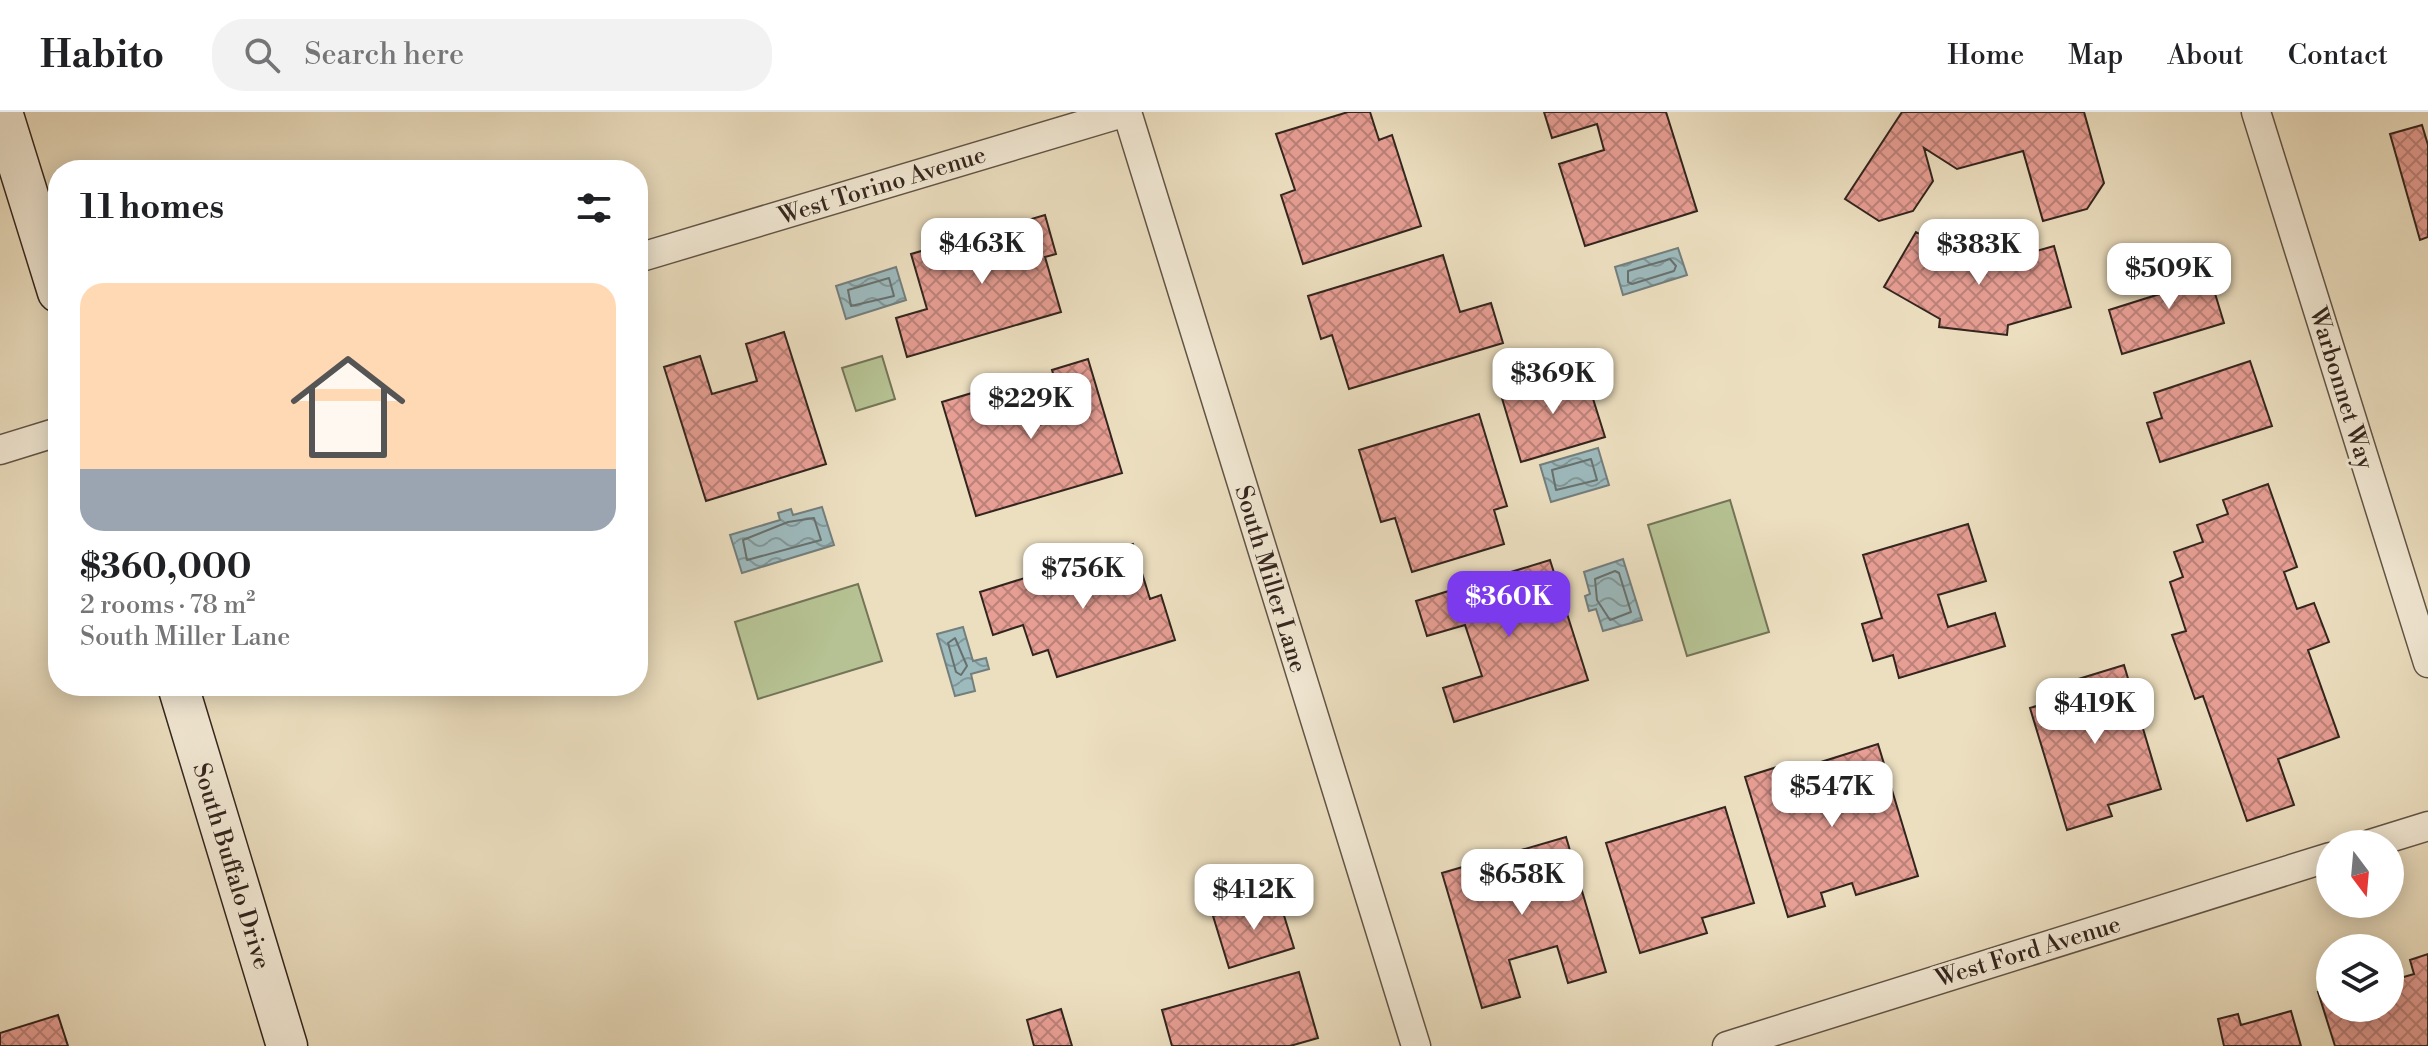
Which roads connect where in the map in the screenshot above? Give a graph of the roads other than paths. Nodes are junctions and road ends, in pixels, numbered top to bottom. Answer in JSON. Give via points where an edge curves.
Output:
{"nodes":[{"id":1,"x":2,"y":112,"type":"edge"},
{"id":2,"x":1126,"y":112,"type":"edge"},
{"id":3,"x":2256,"y":112,"type":"edge"},
{"id":4,"x":648,"y":255,"type":"edge"},
{"id":5,"x":48,"y":260,"type":"edge"},
{"id":6,"x":48,"y":435,"type":"edge"},
{"id":7,"x":0,"y":450,"type":"edge"},
{"id":8,"x":2428,"y":663,"type":"edge"},
{"id":9,"x":181,"y":696,"type":"edge"},
{"id":10,"x":2428,"y":826,"type":"edge"},
{"id":11,"x":2404,"y":833,"type":"edge"},
{"id":12,"x":2316,"y":861,"type":"edge"},
{"id":13,"x":287,"y":1046,"type":"edge"},
{"id":14,"x":1416,"y":1046,"type":"edge"},
{"id":15,"x":1727,"y":1046,"type":"edge"}],
"edges":[{"from":1,"to":5,"type":"main road"},
{"from":2,"to":4,"type":"street","name":"West Torino Avenue"},
{"from":2,"to":14,"type":"street","name":"South Miller Lane"},
{"from":3,"to":8,"type":"street","name":"Warbonnet Way"},
{"from":6,"to":7,"type":"street"},
{"from":9,"to":13,"type":"main road","name":"South Buffalo Drive"},
{"from":10,"to":11,"type":"street"},
{"from":12,"to":15,"type":"street","name":"West Ford Avenue"}]}
